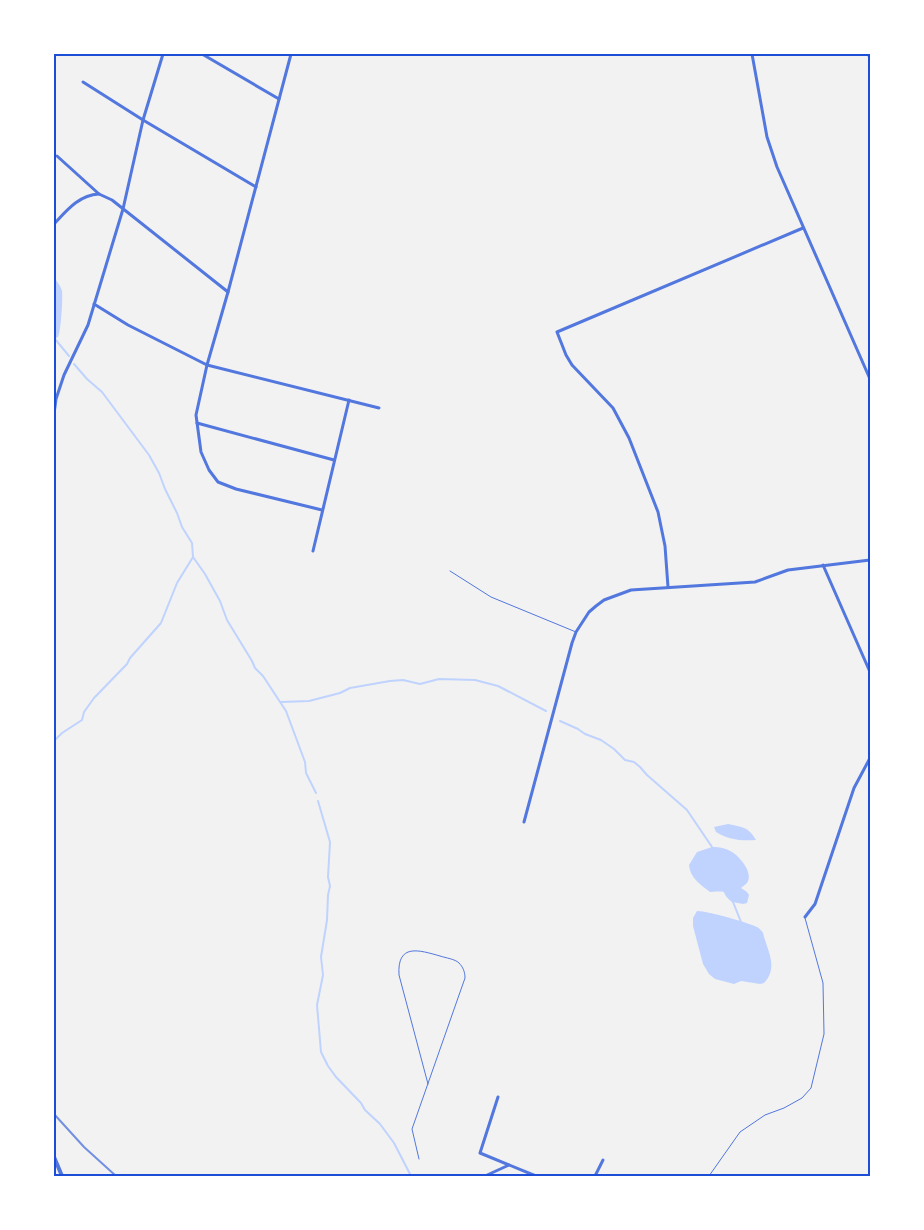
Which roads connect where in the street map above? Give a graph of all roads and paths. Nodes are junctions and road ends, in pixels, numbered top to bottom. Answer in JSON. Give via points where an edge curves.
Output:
{"nodes":[{"id":1,"x":163,"y":54,"type":"edge"},
{"id":2,"x":202,"y":54,"type":"edge"},
{"id":3,"x":291,"y":54,"type":"edge"},
{"id":4,"x":752,"y":54,"type":"edge"},
{"id":5,"x":864,"y":54,"type":"edge"},
{"id":6,"x":870,"y":57,"type":"edge"},
{"id":7,"x":83,"y":82,"type":"dead end"},
{"id":8,"x":279,"y":99,"type":"junction"},
{"id":9,"x":143,"y":120,"type":"junction"},
{"id":10,"x":57,"y":156,"type":"dead end"},
{"id":11,"x":256,"y":187,"type":"junction"},
{"id":12,"x":99,"y":194,"type":"junction"},
{"id":13,"x":123,"y":210,"type":"junction"},
{"id":14,"x":54,"y":224,"type":"edge"},
{"id":15,"x":803,"y":228,"type":"junction"},
{"id":16,"x":228,"y":292,"type":"junction"},
{"id":17,"x":94,"y":304,"type":"junction"},
{"id":18,"x":207,"y":365,"type":"junction"},
{"id":19,"x":870,"y":379,"type":"edge"},
{"id":20,"x":349,"y":400,"type":"junction"},
{"id":21,"x":379,"y":408,"type":"dead end"},
{"id":22,"x":54,"y":414,"type":"edge"},
{"id":23,"x":197,"y":423,"type":"junction"},
{"id":24,"x":334,"y":460,"type":"junction"},
{"id":25,"x":322,"y":510,"type":"junction"},
{"id":26,"x":312,"y":551,"type":"dead end"},
{"id":27,"x":870,"y":560,"type":"edge"},
{"id":28,"x":823,"y":566,"type":"junction"},
{"id":29,"x":450,"y":571,"type":"dead end"},
{"id":30,"x":668,"y":587,"type":"junction"},
{"id":31,"x":576,"y":632,"type":"junction"},
{"id":32,"x":870,"y":672,"type":"edge"},
{"id":33,"x":870,"y":758,"type":"edge"},
{"id":34,"x":524,"y":822,"type":"dead end"},
{"id":35,"x":805,"y":917,"type":"joint"},
{"id":36,"x":428,"y":1084,"type":"junction"},
{"id":37,"x":498,"y":1097,"type":"dead end"},
{"id":38,"x":54,"y":1158,"type":"edge"},
{"id":39,"x":419,"y":1159,"type":"dead end"},
{"id":40,"x":603,"y":1160,"type":"dead end"},
{"id":41,"x":509,"y":1165,"type":"junction"},
{"id":42,"x":62,"y":1176,"type":"edge"},
{"id":43,"x":485,"y":1176,"type":"edge"},
{"id":44,"x":536,"y":1176,"type":"edge"},
{"id":45,"x":595,"y":1176,"type":"edge"},
{"id":46,"x":709,"y":1176,"type":"edge"}],
"edges":[{"from":1,"to":9,"type":"street"},
{"from":2,"to":8,"type":"street"},
{"from":3,"to":8,"type":"street"},
{"from":4,"to":15,"type":"street","via":[[768,137]]},
{"from":5,"to":6,"type":"lane"},
{"from":7,"to":9,"type":"street"},
{"from":8,"to":11,"type":"street"},
{"from":9,"to":11,"type":"street"},
{"from":9,"to":13,"type":"street"},
{"from":10,"to":12,"type":"street"},
{"from":11,"to":16,"type":"street"},
{"from":12,"to":13,"type":"street"},
{"from":12,"to":14,"type":"street","via":[[82,198]]},
{"from":13,"to":16,"type":"street"},
{"from":13,"to":17,"type":"street"},
{"from":15,"to":19,"type":"street"},
{"from":15,"to":30,"type":"street","via":[[557,332],[572,365],[613,408],[629,438],[658,512]]},
{"from":16,"to":18,"type":"street"},
{"from":17,"to":18,"type":"street"},
{"from":17,"to":22,"type":"street","via":[[88,325],[64,375]]},
{"from":18,"to":20,"type":"street"},
{"from":18,"to":23,"type":"street","via":[[197,407]]},
{"from":20,"to":21,"type":"street"},
{"from":20,"to":24,"type":"street"},
{"from":23,"to":24,"type":"street"},
{"from":23,"to":25,"type":"street","via":[[201,452],[208,470],[218,482]]},
{"from":24,"to":25,"type":"street"},
{"from":25,"to":26,"type":"street"},
{"from":27,"to":28,"type":"street"},
{"from":28,"to":30,"type":"street","via":[[788,570],[755,582]]},
{"from":28,"to":32,"type":"street"},
{"from":29,"to":31,"type":"lane","via":[[491,596]]},
{"from":30,"to":31,"type":"street","via":[[631,590],[604,600],[589,612]]},
{"from":31,"to":34,"type":"street"},
{"from":33,"to":35,"type":"street","via":[[854,788],[815,904]]},
{"from":35,"to":46,"type":"lane","via":[[823,983],[824,1034],[811,1088],[802,1098],[765,1115],[740,1132]]},
{"from":36,"to":36,"type":"lane","via":[[465,974],[456,961],[415,950],[401,958],[400,975]]},
{"from":36,"to":39,"type":"lane","via":[[412,1130]]},
{"from":37,"to":41,"type":"street","via":[[480,1153]]},
{"from":38,"to":42,"type":"street"},
{"from":40,"to":45,"type":"street"},
{"from":41,"to":43,"type":"street"},
{"from":41,"to":44,"type":"street"}]}
